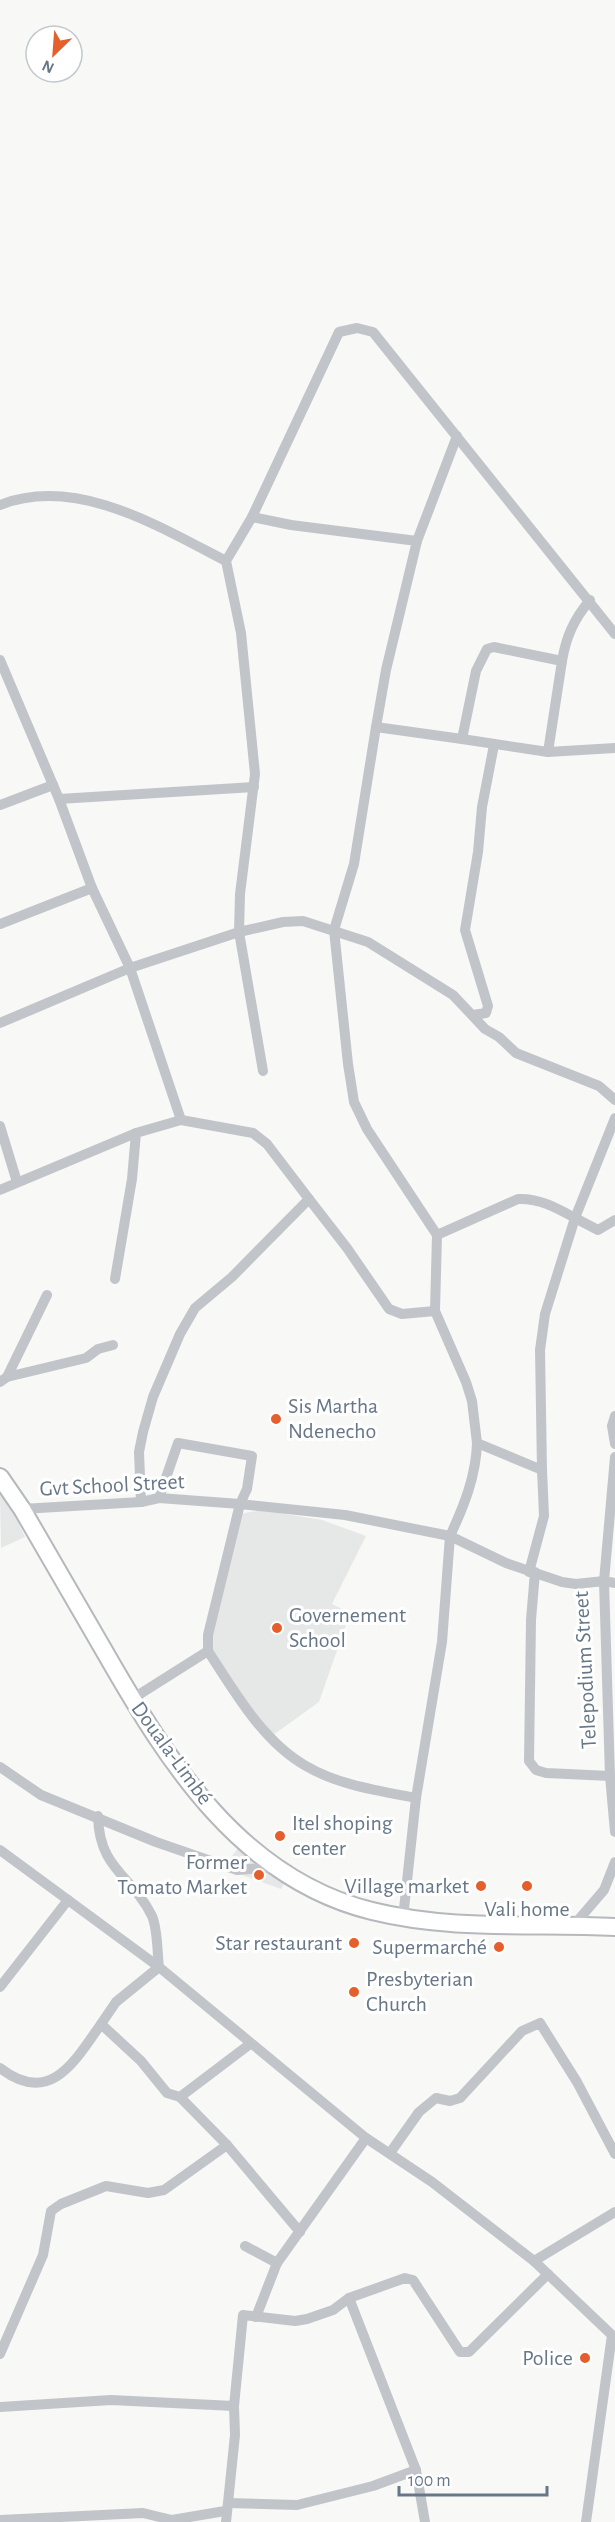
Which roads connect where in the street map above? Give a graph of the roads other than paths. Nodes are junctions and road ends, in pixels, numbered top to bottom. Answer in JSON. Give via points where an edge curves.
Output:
{"nodes":[{"id":1,"x":457,"y":436,"type":"junction"},
{"id":2,"x":0,"y":505,"type":"edge"},
{"id":3,"x":252,"y":517,"type":"junction"},
{"id":4,"x":417,"y":541,"type":"junction"},
{"id":5,"x":226,"y":561,"type":"junction"},
{"id":6,"x":590,"y":600,"type":"junction"},
{"id":7,"x":615,"y":634,"type":"edge"},
{"id":8,"x":0,"y":660,"type":"edge"},
{"id":9,"x":562,"y":661,"type":"junction"},
{"id":10,"x":11,"y":687,"type":"junction"},
{"id":11,"x":0,"y":692,"type":"edge"},
{"id":12,"x":375,"y":728,"type":"junction"},
{"id":13,"x":462,"y":739,"type":"junction"},
{"id":14,"x":494,"y":745,"type":"junction"},
{"id":15,"x":615,"y":748,"type":"edge"},
{"id":16,"x":548,"y":752,"type":"junction"},
{"id":17,"x":53,"y":785,"type":"junction"},
{"id":18,"x":254,"y":787,"type":"junction"},
{"id":19,"x":58,"y":799,"type":"junction"},
{"id":20,"x":0,"y":805,"type":"edge"},
{"id":21,"x":92,"y":888,"type":"junction"},
{"id":22,"x":0,"y":924,"type":"edge"},
{"id":23,"x":334,"y":930,"type":"junction"},
{"id":24,"x":239,"y":932,"type":"junction"},
{"id":25,"x":130,"y":968,"type":"junction"},
{"id":26,"x":473,"y":1015,"type":"junction"},
{"id":27,"x":0,"y":1023,"type":"edge"},
{"id":28,"x":263,"y":1071,"type":"dead end"},
{"id":29,"x":615,"y":1100,"type":"edge"},
{"id":30,"x":615,"y":1118,"type":"edge"},
{"id":31,"x":181,"y":1120,"type":"junction"},
{"id":32,"x":0,"y":1126,"type":"edge"},
{"id":33,"x":136,"y":1133,"type":"junction"},
{"id":34,"x":17,"y":1182,"type":"junction"},
{"id":35,"x":0,"y":1190,"type":"edge"},
{"id":36,"x":309,"y":1199,"type":"junction"},
{"id":37,"x":575,"y":1218,"type":"junction"},
{"id":38,"x":615,"y":1220,"type":"edge"},
{"id":39,"x":437,"y":1235,"type":"junction"},
{"id":40,"x":115,"y":1279,"type":"dead end"},
{"id":41,"x":47,"y":1294,"type":"dead end"},
{"id":42,"x":435,"y":1311,"type":"junction"},
{"id":43,"x":113,"y":1345,"type":"dead end"},
{"id":44,"x":4,"y":1380,"type":"edge"},
{"id":45,"x":614,"y":1423,"type":"edge"},
{"id":46,"x":477,"y":1443,"type":"junction"},
{"id":47,"x":615,"y":1444,"type":"edge"},
{"id":48,"x":615,"y":1457,"type":"edge"},
{"id":49,"x":542,"y":1470,"type":"junction"},
{"id":50,"x":614,"y":1473,"type":"edge"},
{"id":51,"x":0,"y":1477,"type":"edge"},
{"id":52,"x":159,"y":1498,"type":"junction"},
{"id":53,"x":141,"y":1502,"type":"junction"},
{"id":54,"x":240,"y":1503,"type":"junction"},
{"id":55,"x":22,"y":1509,"type":"junction"},
{"id":56,"x":450,"y":1536,"type":"junction"},
{"id":57,"x":532,"y":1572,"type":"junction"},
{"id":58,"x":610,"y":1582,"type":"edge"},
{"id":59,"x":208,"y":1651,"type":"junction"},
{"id":60,"x":132,"y":1700,"type":"junction"},
{"id":61,"x":1,"y":1772,"type":"edge"},
{"id":62,"x":610,"y":1776,"type":"junction"},
{"id":63,"x":416,"y":1798,"type":"junction"},
{"id":64,"x":98,"y":1816,"type":"junction"},
{"id":65,"x":615,"y":1832,"type":"edge"},
{"id":66,"x":0,"y":1850,"type":"edge"},
{"id":67,"x":615,"y":1862,"type":"edge"},
{"id":68,"x":274,"y":1867,"type":"junction"},
{"id":69,"x":68,"y":1900,"type":"junction"},
{"id":70,"x":403,"y":1918,"type":"junction"},
{"id":71,"x":574,"y":1925,"type":"junction"},
{"id":72,"x":615,"y":1927,"type":"edge"},
{"id":73,"x":159,"y":1967,"type":"junction"},
{"id":74,"x":0,"y":1987,"type":"edge"},
{"id":75,"x":101,"y":2024,"type":"junction"},
{"id":76,"x":250,"y":2044,"type":"junction"},
{"id":77,"x":0,"y":2068,"type":"edge"},
{"id":78,"x":180,"y":2097,"type":"junction"},
{"id":79,"x":366,"y":2138,"type":"junction"},
{"id":80,"x":227,"y":2145,"type":"junction"},
{"id":81,"x":390,"y":2153,"type":"junction"},
{"id":82,"x":615,"y":2154,"type":"edge"},
{"id":83,"x":615,"y":2212,"type":"edge"},
{"id":84,"x":300,"y":2232,"type":"junction"},
{"id":85,"x":245,"y":2246,"type":"dead end"},
{"id":86,"x":534,"y":2261,"type":"junction"},
{"id":87,"x":277,"y":2263,"type":"junction"},
{"id":88,"x":548,"y":2274,"type":"junction"},
{"id":89,"x":349,"y":2298,"type":"junction"},
{"id":90,"x":256,"y":2317,"type":"junction"},
{"id":91,"x":614,"y":2335,"type":"edge"},
{"id":92,"x":0,"y":2354,"type":"edge"},
{"id":93,"x":234,"y":2406,"type":"junction"},
{"id":94,"x":0,"y":2407,"type":"edge"},
{"id":95,"x":416,"y":2470,"type":"junction"},
{"id":96,"x":226,"y":2512,"type":"edge"},
{"id":97,"x":0,"y":2520,"type":"edge"},
{"id":98,"x":425,"y":2522,"type":"edge"},
{"id":99,"x":586,"y":2522,"type":"edge"}],
"edges":[{"from":1,"to":3,"type":"street","via":[[374,332],[357,328],[339,332]]},
{"from":1,"to":4,"type":"street"},
{"from":1,"to":6,"type":"street"},
{"from":2,"to":5,"type":"street","via":[[39,495],[83,499],[155,525]]},
{"from":3,"to":4,"type":"street"},
{"from":3,"to":5,"type":"street"},
{"from":4,"to":12,"type":"street"},
{"from":5,"to":18,"type":"street","via":[[246,674]]},
{"from":6,"to":7,"type":"street"},
{"from":6,"to":9,"type":"street","via":[[565,641]]},
{"from":8,"to":10,"type":"street"},
{"from":9,"to":13,"type":"street","via":[[494,647],[487,649],[472,686]]},
{"from":9,"to":16,"type":"street"},
{"from":10,"to":11,"type":"street"},
{"from":10,"to":17,"type":"street"},
{"from":12,"to":13,"type":"street"},
{"from":12,"to":23,"type":"street","via":[[354,864]]},
{"from":13,"to":14,"type":"street"},
{"from":14,"to":16,"type":"street"},
{"from":14,"to":26,"type":"street","via":[[465,922],[469,948],[488,1006],[486,1013]]},
{"from":15,"to":16,"type":"street"},
{"from":17,"to":19,"type":"street"},
{"from":17,"to":20,"type":"street"},
{"from":18,"to":19,"type":"street"},
{"from":18,"to":24,"type":"street"},
{"from":19,"to":21,"type":"street"},
{"from":21,"to":22,"type":"street"},
{"from":21,"to":25,"type":"street"},
{"from":23,"to":24,"type":"street","via":[[294,920]]},
{"from":23,"to":26,"type":"street","via":[[387,953],[453,995]]},
{"from":23,"to":39,"type":"street","via":[[354,1102],[390,1166]]},
{"from":24,"to":25,"type":"street"},
{"from":24,"to":28,"type":"street"},
{"from":25,"to":27,"type":"street"},
{"from":25,"to":31,"type":"street"},
{"from":26,"to":29,"type":"street","via":[[516,1053],[599,1086]]},
{"from":30,"to":37,"type":"street"},
{"from":31,"to":33,"type":"street"},
{"from":31,"to":36,"type":"street","via":[[253,1133],[267,1144]]},
{"from":32,"to":34,"type":"street"},
{"from":33,"to":34,"type":"street"},
{"from":33,"to":40,"type":"street"},
{"from":34,"to":35,"type":"street"},
{"from":36,"to":42,"type":"street","via":[[389,1309],[402,1314]]},
{"from":36,"to":53,"type":"street","via":[[232,1277],[195,1308],[180,1334],[153,1397],[143,1432],[139,1452]]},
{"from":37,"to":38,"type":"street","via":[[598,1230]]},
{"from":37,"to":39,"type":"street","via":[[550,1205],[518,1199]]},
{"from":37,"to":49,"type":"street","via":[[548,1304],[540,1350]]},
{"from":39,"to":42,"type":"street"},
{"from":41,"to":44,"type":"street"},
{"from":42,"to":46,"type":"street","via":[[466,1382]]},
{"from":43,"to":44,"type":"street","via":[[86,1358]]},
{"from":45,"to":47,"type":"street"},
{"from":46,"to":49,"type":"street"},
{"from":46,"to":56,"type":"street","via":[[469,1487]]},
{"from":48,"to":50,"type":"street"},
{"from":49,"to":57,"type":"street","via":[[544,1516]]},
{"from":50,"to":58,"type":"street"},
{"from":51,"to":55,"type":"highway","name":"Douala-Limbé"},
{"from":52,"to":53,"type":"street","name":"Gvt School Street"},
{"from":52,"to":54,"type":"street","name":"Gvt School Street"},
{"from":52,"to":54,"type":"street","via":[[174,1448],[180,1442],[252,1456],[247,1489]]},
{"from":53,"to":55,"type":"street","name":"Gvt School Street"},
{"from":54,"to":56,"type":"street","name":"Gvt School Street","via":[[345,1515]]},
{"from":54,"to":59,"type":"street","via":[[208,1635]]},
{"from":55,"to":60,"type":"highway","name":"Douala-Limbé"},
{"from":56,"to":57,"type":"street","name":"Telepodium Street"},
{"from":56,"to":63,"type":"street","via":[[442,1642]]},
{"from":57,"to":58,"type":"street","name":"Telepodium Street","via":[[576,1584]]},
{"from":57,"to":62,"type":"street","via":[[529,1761],[536,1770],[546,1773]]},
{"from":58,"to":62,"type":"street","name":"Telepodium Street"},
{"from":59,"to":60,"type":"street"},
{"from":59,"to":63,"type":"street","via":[[235,1692],[286,1753],[306,1767],[344,1782]]},
{"from":60,"to":68,"type":"highway","name":"Douala-Limbé","via":[[181,1775],[226,1826]]},
{"from":61,"to":64,"type":"street","via":[[70,1809]]},
{"from":62,"to":65,"type":"street","name":"Telepodium Street"},
{"from":63,"to":70,"type":"street"},
{"from":64,"to":68,"type":"street","via":[[156,1842],[237,1870]]},
{"from":64,"to":73,"type":"street","via":[[101,1845],[108,1860],[152,1917]]},
{"from":66,"to":69,"type":"street"},
{"from":67,"to":71,"type":"street","via":[[604,1890]]},
{"from":68,"to":70,"type":"highway","name":"Douala-Limbé","via":[[369,1911]]},
{"from":69,"to":73,"type":"street"},
{"from":69,"to":74,"type":"street"},
{"from":70,"to":71,"type":"highway","name":"Douala-Limbé","via":[[471,1926]]},
{"from":71,"to":72,"type":"highway","name":"Douala-Limbé"},
{"from":73,"to":75,"type":"street","via":[[116,2002]]},
{"from":73,"to":76,"type":"street"},
{"from":75,"to":77,"type":"street","via":[[67,2071],[55,2079],[25,2082]]},
{"from":75,"to":78,"type":"street","via":[[141,2061],[167,2093]]},
{"from":76,"to":78,"type":"street"},
{"from":76,"to":79,"type":"street"},
{"from":78,"to":80,"type":"street"},
{"from":79,"to":81,"type":"street"},
{"from":79,"to":84,"type":"street"},
{"from":80,"to":84,"type":"street"},
{"from":80,"to":92,"type":"street","via":[[164,2190],[148,2193],[106,2186],[55,2207],[37,2270]]},
{"from":81,"to":82,"type":"street","via":[[418,2112],[435,2098],[460,2098],[522,2031],[540,2023]]},
{"from":81,"to":86,"type":"street"},
{"from":83,"to":86,"type":"street"},
{"from":84,"to":87,"type":"street"},
{"from":85,"to":87,"type":"street"},
{"from":86,"to":88,"type":"street"},
{"from":87,"to":90,"type":"street"},
{"from":88,"to":89,"type":"street","via":[[469,2352],[460,2352],[409,2277]]},
{"from":88,"to":91,"type":"street"},
{"from":89,"to":90,"type":"street","via":[[333,2310],[308,2319]]},
{"from":89,"to":95,"type":"street"},
{"from":90,"to":93,"type":"street","via":[[243,2315]]},
{"from":91,"to":99,"type":"street"},
{"from":93,"to":94,"type":"street","via":[[111,2400]]},
{"from":93,"to":96,"type":"street","via":[[235,2435]]},
{"from":95,"to":96,"type":"street","via":[[373,2486],[297,2505]]},
{"from":95,"to":98,"type":"street"},
{"from":96,"to":97,"type":"street","via":[[172,2520],[143,2513]]}]}
